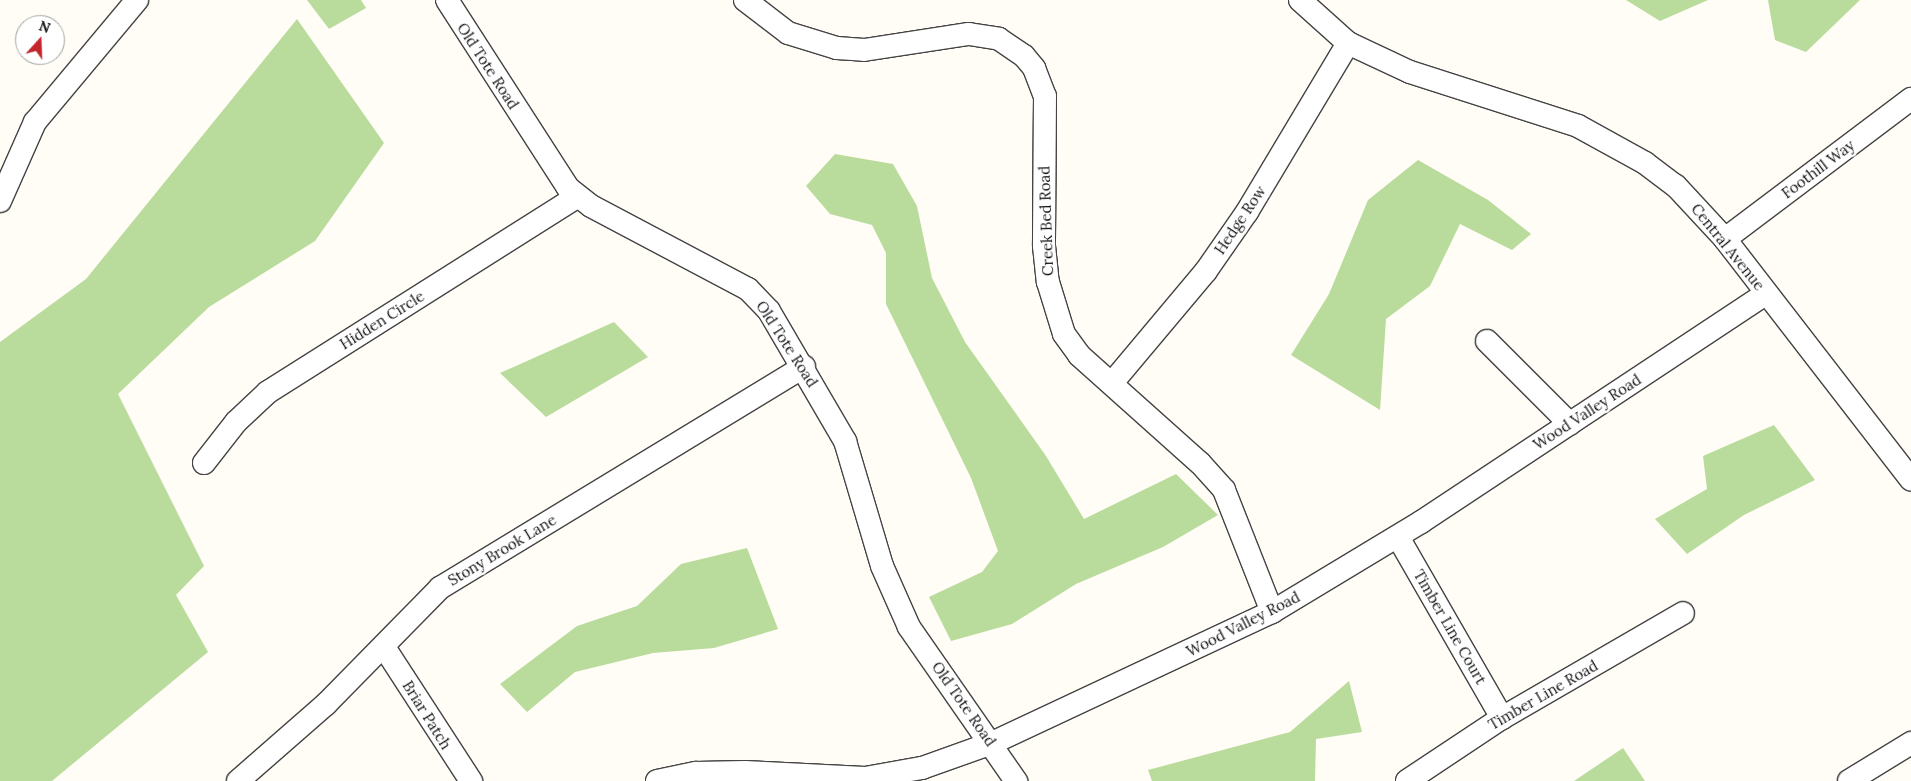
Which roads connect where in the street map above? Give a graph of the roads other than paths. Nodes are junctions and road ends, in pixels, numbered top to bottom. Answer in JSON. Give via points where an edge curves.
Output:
{"nodes":[{"id":1,"x":136,"y":0,"type":"edge"},
{"id":2,"x":447,"y":0,"type":"edge"},
{"id":3,"x":745,"y":0,"type":"edge"},
{"id":4,"x":1300,"y":0,"type":"edge"},
{"id":5,"x":1348,"y":42,"type":"junction"},
{"id":6,"x":1911,"y":99,"type":"edge"},
{"id":7,"x":577,"y":197,"type":"junction"},
{"id":8,"x":0,"y":201,"type":"edge"},
{"id":9,"x":1726,"y":238,"type":"junction"},
{"id":10,"x":1766,"y":294,"type":"junction"},
{"id":11,"x":1487,"y":341,"type":"dead end"},
{"id":12,"x":804,"y":367,"type":"junction"},
{"id":13,"x":1112,"y":383,"type":"junction"},
{"id":14,"x":1570,"y":424,"type":"junction"},
{"id":15,"x":204,"y":463,"type":"dead end"},
{"id":16,"x":1911,"y":480,"type":"edge"},
{"id":17,"x":1398,"y":536,"type":"junction"},
{"id":18,"x":1272,"y":612,"type":"junction"},
{"id":19,"x":1683,"y":614,"type":"dead end"},
{"id":20,"x":384,"y":647,"type":"junction"},
{"id":21,"x":1502,"y":718,"type":"junction"},
{"id":22,"x":992,"y":743,"type":"junction"},
{"id":23,"x":1911,"y":743,"type":"edge"},
{"id":24,"x":238,"y":781,"type":"edge"},
{"id":25,"x":471,"y":781,"type":"edge"},
{"id":26,"x":657,"y":781,"type":"edge"},
{"id":27,"x":1016,"y":781,"type":"edge"},
{"id":28,"x":1407,"y":781,"type":"edge"},
{"id":29,"x":1849,"y":781,"type":"edge"}],
"edges":[{"from":1,"to":8,"type":"street","via":[[35,122]]},
{"from":2,"to":7,"type":"street","name":"Old Tote Road","via":[[558,174]]},
{"from":3,"to":13,"type":"street","name":"Creek Bed Road","via":[[788,33],[837,48],[864,50],[969,34],[999,39],[1024,56],[1034,68],[1044,96],[1042,200],[1048,282],[1064,334],[1080,356]]},
{"from":4,"to":5,"type":"street","name":"Central Avenue"},
{"from":5,"to":9,"type":"street","name":"Central Avenue","via":[[1410,72],[1476,96],[1551,116],[1612,143],[1676,186]]},
{"from":5,"to":13,"type":"street","name":"Hedge Row","via":[[1248,212],[1206,271]]},
{"from":6,"to":9,"type":"street","name":"Foothill Way"},
{"from":7,"to":12,"type":"street","name":"Old Tote Road","via":[[748,289],[769,312]]},
{"from":7,"to":15,"type":"street","name":"Hidden Circle","via":[[268,392],[236,422]]},
{"from":9,"to":10,"type":"street","name":"Central Avenue"},
{"from":10,"to":14,"type":"street","name":"Wood Valley Road"},
{"from":10,"to":16,"type":"street","name":"Central Avenue"},
{"from":11,"to":14,"type":"street"},
{"from":12,"to":20,"type":"street","name":"Stony Brook Lane","via":[[440,588]]},
{"from":12,"to":22,"type":"street","name":"Old Tote Road","via":[[845,441],[882,566],[909,627]]},
{"from":13,"to":18,"type":"street","name":"Creek Bed Road","via":[[1200,463],[1224,490]]},
{"from":14,"to":17,"type":"street","name":"Wood Valley Road"},
{"from":17,"to":18,"type":"street","name":"Wood Valley Road"},
{"from":17,"to":21,"type":"street","name":"Timber Line Court"},
{"from":18,"to":22,"type":"street","name":"Wood Valley Road"},
{"from":19,"to":21,"type":"street","name":"Timber Line Road"},
{"from":20,"to":24,"type":"street","name":"Stony Brook Lane"},
{"from":20,"to":25,"type":"street","name":"Briar Patch"},
{"from":21,"to":28,"type":"street","name":"Timber Line Road"},
{"from":22,"to":26,"type":"street","name":"Wood Valley Road","via":[[922,768],[865,778],[745,772],[696,773]]},
{"from":22,"to":27,"type":"street","name":"Old Tote Road"},
{"from":23,"to":29,"type":"street"}]}
